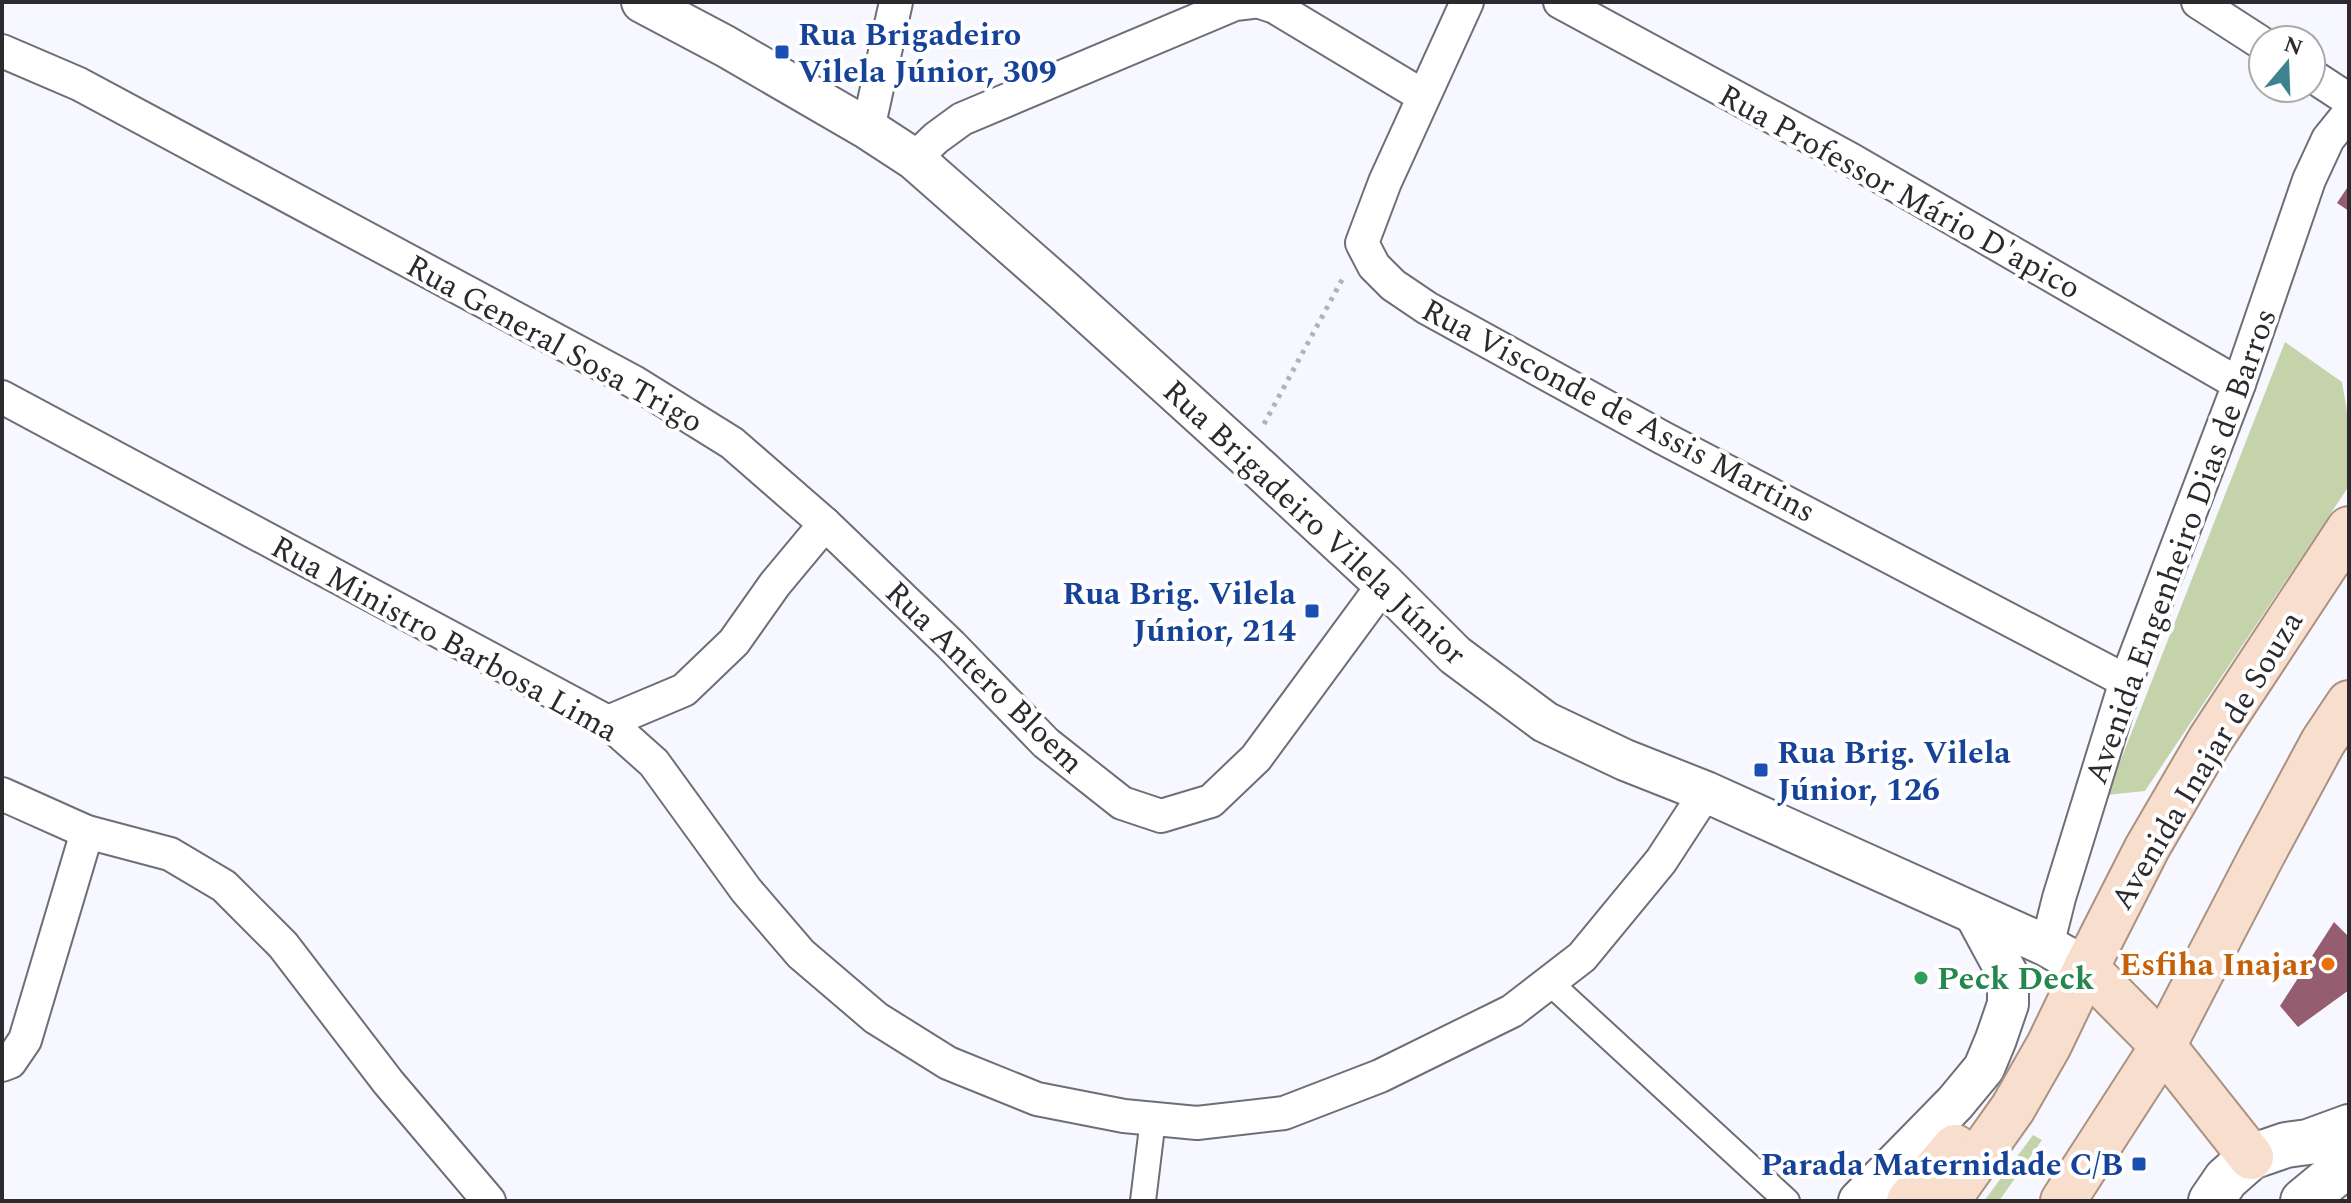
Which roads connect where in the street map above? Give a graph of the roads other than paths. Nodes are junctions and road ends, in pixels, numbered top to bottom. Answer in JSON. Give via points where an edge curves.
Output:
{"nodes":[{"id":1,"x":642,"y":2,"type":"edge"},
{"id":2,"x":896,"y":2,"type":"edge"},
{"id":3,"x":1252,"y":2,"type":"edge"},
{"id":4,"x":1260,"y":2,"type":"edge"},
{"id":5,"x":1467,"y":2,"type":"edge"},
{"id":6,"x":1560,"y":2,"type":"edge"},
{"id":7,"x":2198,"y":2,"type":"edge"},
{"id":8,"x":2247,"y":34,"type":"edge"},
{"id":9,"x":2,"y":51,"type":"edge"},
{"id":10,"x":2327,"y":86,"type":"edge"},
{"id":11,"x":1423,"y":96,"type":"junction"},
{"id":12,"x":2349,"y":100,"type":"edge"},
{"id":13,"x":2349,"y":113,"type":"edge"},
{"id":14,"x":868,"y":129,"type":"junction"},
{"id":15,"x":914,"y":159,"type":"junction"},
{"id":16,"x":2239,"y":384,"type":"junction"},
{"id":17,"x":2,"y":397,"type":"edge"},
{"id":18,"x":825,"y":524,"type":"junction"},
{"id":19,"x":2349,"y":529,"type":"edge"},
{"id":20,"x":1384,"y":584,"type":"junction"},
{"id":21,"x":2126,"y":681,"type":"junction"},
{"id":22,"x":2349,"y":703,"type":"edge"},
{"id":23,"x":608,"y":722,"type":"junction"},
{"id":24,"x":1706,"y":792,"type":"junction"},
{"id":25,"x":2,"y":794,"type":"edge"},
{"id":26,"x":87,"y":832,"type":"junction"},
{"id":27,"x":1975,"y":914,"type":"junction"},
{"id":28,"x":2047,"y":946,"type":"junction"},
{"id":29,"x":2086,"y":968,"type":"junction"},
{"id":30,"x":1549,"y":982,"type":"junction"},
{"id":31,"x":2049,"y":1045,"type":"junction"},
{"id":32,"x":2163,"y":1046,"type":"junction"},
{"id":33,"x":2,"y":1065,"type":"edge"},
{"id":34,"x":1153,"y":1119,"type":"junction"},
{"id":35,"x":2349,"y":1127,"type":"edge"},
{"id":36,"x":2251,"y":1157,"type":"junction"},
{"id":37,"x":2349,"y":1163,"type":"edge"},
{"id":38,"x":489,"y":1201,"type":"edge"},
{"id":39,"x":1143,"y":1201,"type":"edge"},
{"id":40,"x":1787,"y":1201,"type":"edge"},
{"id":41,"x":1859,"y":1201,"type":"edge"},
{"id":42,"x":1909,"y":1201,"type":"edge"},
{"id":43,"x":1947,"y":1201,"type":"edge"},
{"id":44,"x":2063,"y":1201,"type":"edge"},
{"id":45,"x":2211,"y":1201,"type":"edge"},
{"id":46,"x":2241,"y":1201,"type":"edge"},
{"id":47,"x":2303,"y":1201,"type":"edge"}],
"edges":[{"from":1,"to":14,"type":"street","name":"Rua Brigadeiro Vilela Júnior"},
{"from":2,"to":14,"type":"street"},
{"from":3,"to":15,"type":"street","via":[[1235,4],[962,119]]},
{"from":4,"to":11,"type":"street"},
{"from":5,"to":11,"type":"street"},
{"from":6,"to":16,"type":"street","name":"Rua Professor Mário D'apico","via":[[1850,159]]},
{"from":7,"to":8,"type":"street"},
{"from":9,"to":18,"type":"street","name":"Rua General Sosa Trigo","via":[[79,84],[634,382],[732,443]]},
{"from":10,"to":12,"type":"street"},
{"from":11,"to":21,"type":"street","name":"Rua Visconde de Assis Martins","via":[[1362,243],[1374,266],[1393,285],[1663,438]]},
{"from":13,"to":16,"type":"street","name":"Avenida Engenheiro Dias de Barros","via":[[2328,139],[2309,180]]},
{"from":14,"to":15,"type":"street","name":"Rua Brigadeiro Vilela Júnior"},
{"from":15,"to":20,"type":"street","name":"Rua Brigadeiro Vilela Júnior"},
{"from":16,"to":21,"type":"street","name":"Avenida Engenheiro Dias de Barros"},
{"from":17,"to":23,"type":"street","name":"Rua Ministro Barbosa Lima"},
{"from":18,"to":20,"type":"street","name":"Rua Antero Bloem","via":[[1046,743],[1122,803],[1161,816],[1211,801],[1256,758]]},
{"from":18,"to":23,"type":"street","via":[[734,642],[684,690]]},
{"from":19,"to":29,"type":"main road","name":"Avenida Inajar de Souza","via":[[2210,740]]},
{"from":20,"to":24,"type":"street","name":"Rua Brigadeiro Vilela Júnior","via":[[1455,655],[1545,722]]},
{"from":21,"to":28,"type":"street","name":"Avenida Engenheiro Dias de Barros"},
{"from":22,"to":32,"type":"main road","via":[[2323,742]]},
{"from":23,"to":34,"type":"street","name":"Rua Ministro Barbosa Lima","via":[[654,763],[746,890],[801,954],[876,1018],[948,1063],[1037,1099]]},
{"from":24,"to":27,"type":"street","name":"Rua Brigadeiro Vilela Júnior"},
{"from":24,"to":30,"type":"street","name":"Rua Ministro Barbosa Lima","via":[[1651,873],[1582,957]]},
{"from":25,"to":26,"type":"street"},
{"from":26,"to":33,"type":"street","via":[[25,1040]]},
{"from":26,"to":38,"type":"street","via":[[170,854],[224,886],[283,945],[388,1082]]},
{"from":27,"to":28,"type":"street","name":"Rua Brigadeiro Vilela Júnior"},
{"from":27,"to":41,"type":"street","via":[[2008,975],[2008,1004],[1996,1039],[1984,1068],[1955,1103]]},
{"from":28,"to":29,"type":"street"},
{"from":29,"to":31,"type":"main road","name":"Avenida Inajar de Souza"},
{"from":29,"to":32,"type":"main road"},
{"from":30,"to":34,"type":"street","name":"Rua Ministro Barbosa Lima","via":[[1512,1011],[1393,1070],[1284,1113],[1197,1123]]},
{"from":30,"to":40,"type":"street"},
{"from":31,"to":42,"type":"main road","via":[[2004,1087]]},
{"from":31,"to":43,"type":"main road","name":"Avenida Inajar de Souza","via":[[2013,1108]]},
{"from":32,"to":36,"type":"main road"},
{"from":32,"to":44,"type":"main road"},
{"from":34,"to":39,"type":"street"},
{"from":35,"to":36,"type":"main road"},
{"from":36,"to":45,"type":"main road"},
{"from":36,"to":46,"type":"main road","via":[[2248,1190]]},
{"from":37,"to":47,"type":"main road"}]}
